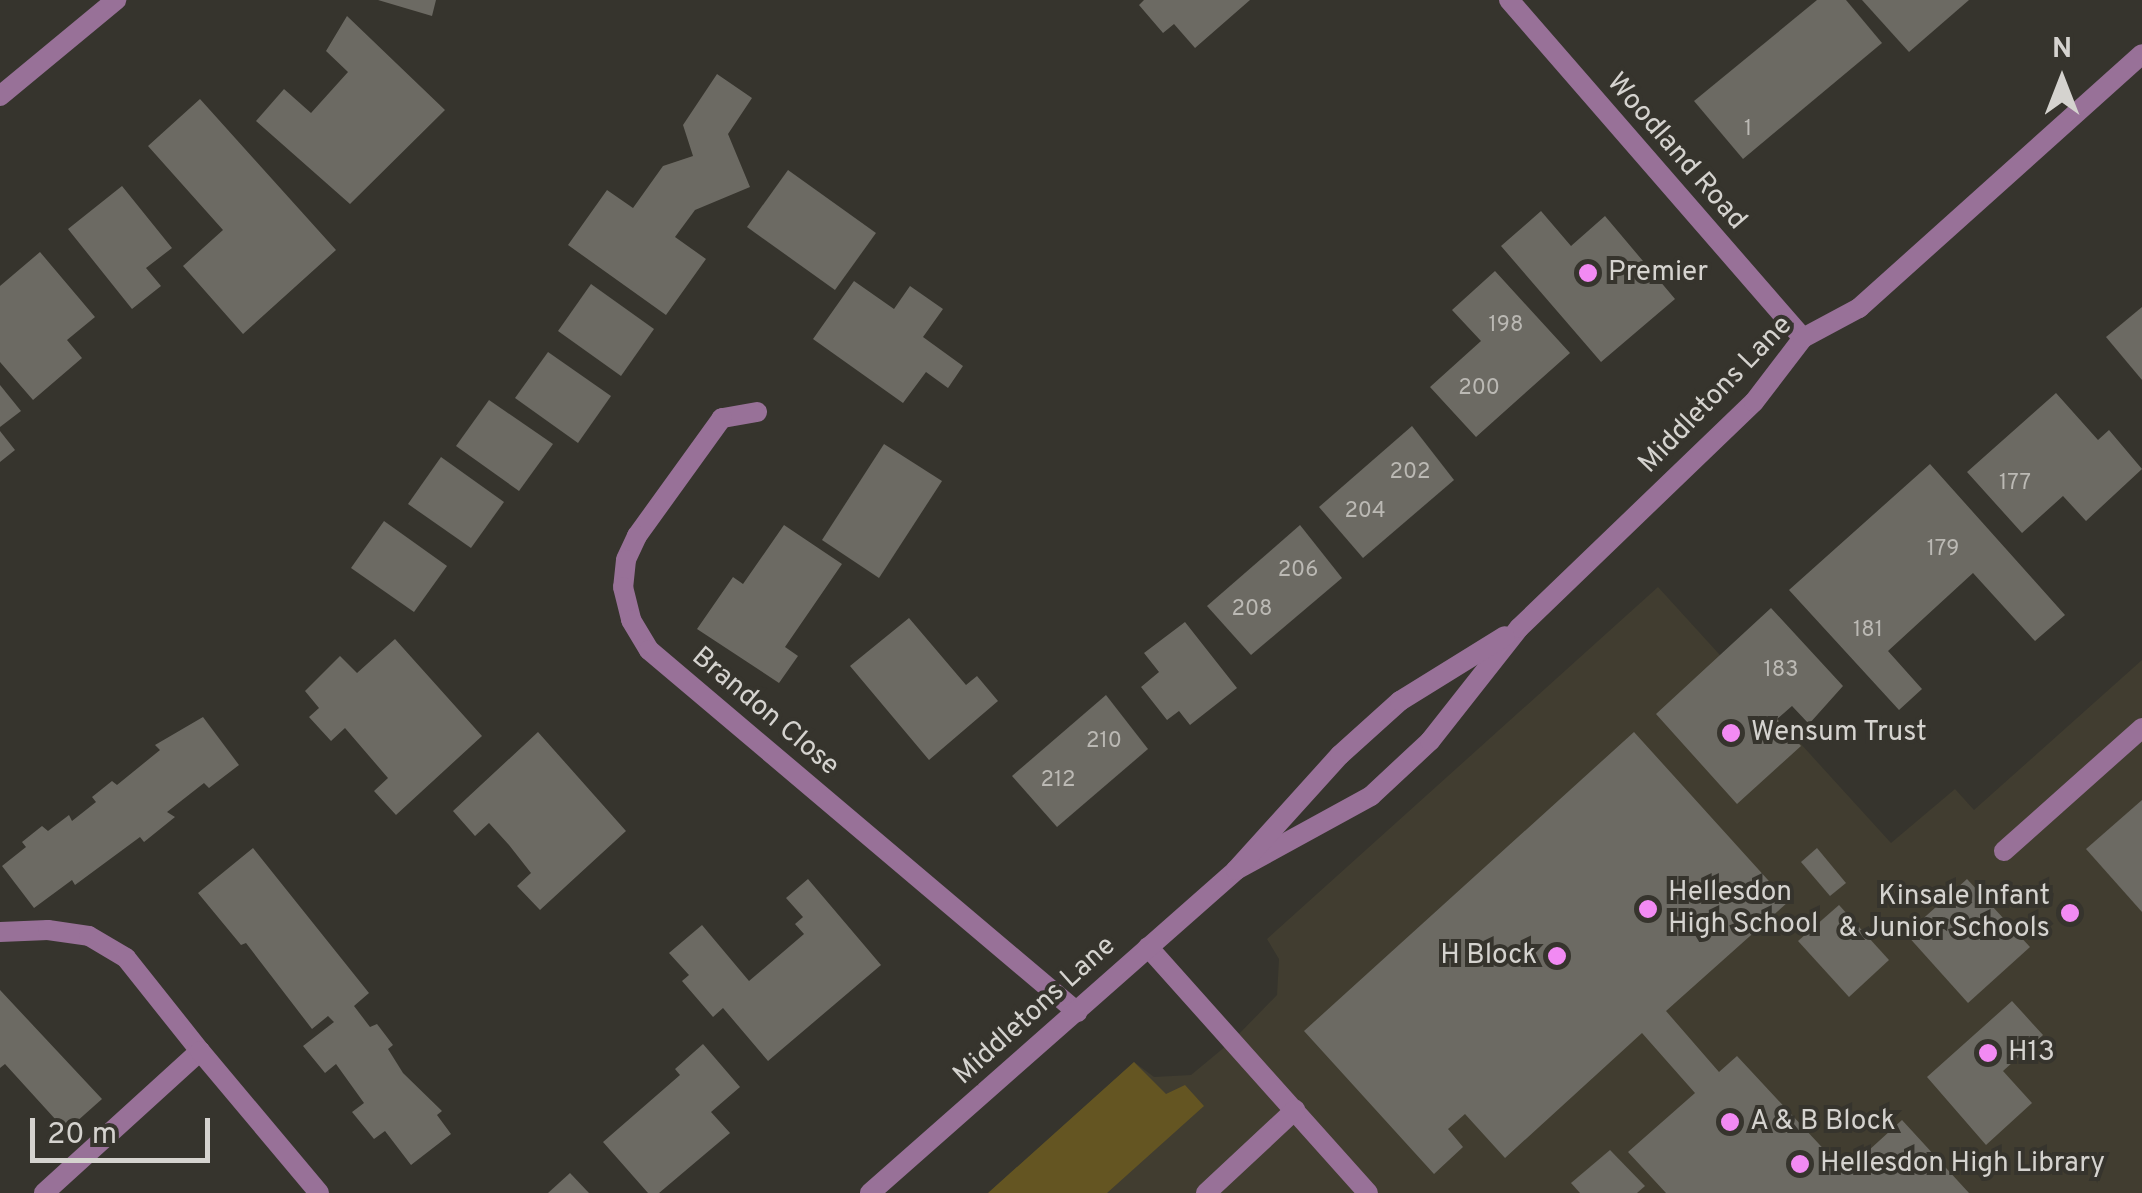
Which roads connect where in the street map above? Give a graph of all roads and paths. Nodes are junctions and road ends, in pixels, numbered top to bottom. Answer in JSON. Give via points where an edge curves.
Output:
{"nodes":[{"id":1,"x":116,"y":0,"type":"edge"},
{"id":2,"x":1510,"y":0,"type":"edge"},
{"id":3,"x":2142,"y":54,"type":"edge"},
{"id":4,"x":0,"y":96,"type":"edge"},
{"id":5,"x":1803,"y":338,"type":"junction"},
{"id":6,"x":758,"y":412,"type":"dead end"},
{"id":7,"x":1519,"y":628,"type":"junction"},
{"id":8,"x":2142,"y":728,"type":"edge"},
{"id":9,"x":2004,"y":851,"type":"dead end"},
{"id":10,"x":1236,"y":870,"type":"junction"},
{"id":11,"x":0,"y":932,"type":"edge"},
{"id":12,"x":1148,"y":947,"type":"junction"},
{"id":13,"x":1077,"y":1012,"type":"junction"},
{"id":14,"x":200,"y":1051,"type":"junction"},
{"id":15,"x":1294,"y":1110,"type":"junction"},
{"id":16,"x":44,"y":1193,"type":"edge"},
{"id":17,"x":319,"y":1193,"type":"edge"},
{"id":18,"x":870,"y":1193,"type":"edge"},
{"id":19,"x":1206,"y":1193,"type":"edge"},
{"id":20,"x":1368,"y":1193,"type":"edge"}],
"edges":[{"from":1,"to":4,"type":"street"},
{"from":2,"to":5,"type":"street","name":"Woodland Road"},
{"from":3,"to":5,"type":"street","name":"Middletons Lane","via":[[1858,308]]},
{"from":5,"to":7,"type":"street","name":"Middletons Lane","via":[[1754,402]]},
{"from":6,"to":13,"type":"street","name":"Brandon Close","via":[[722,418],[637,536],[623,586],[631,620],[650,650]]},
{"from":7,"to":10,"type":"street","name":"Middletons Lane","via":[[1400,702],[1340,755]]},
{"from":7,"to":10,"type":"street","name":"Middletons Lane","via":[[1430,741],[1371,796]]},
{"from":8,"to":9,"type":"street"},
{"from":10,"to":12,"type":"street","name":"Middletons Lane"},
{"from":11,"to":14,"type":"street","via":[[48,930],[102,943],[126,958]]},
{"from":12,"to":13,"type":"street","name":"Middletons Lane"},
{"from":12,"to":15,"type":"street"},
{"from":13,"to":18,"type":"street","name":"Middletons Lane"},
{"from":14,"to":16,"type":"street"},
{"from":14,"to":17,"type":"street"},
{"from":15,"to":19,"type":"street"},
{"from":15,"to":20,"type":"street"}]}
